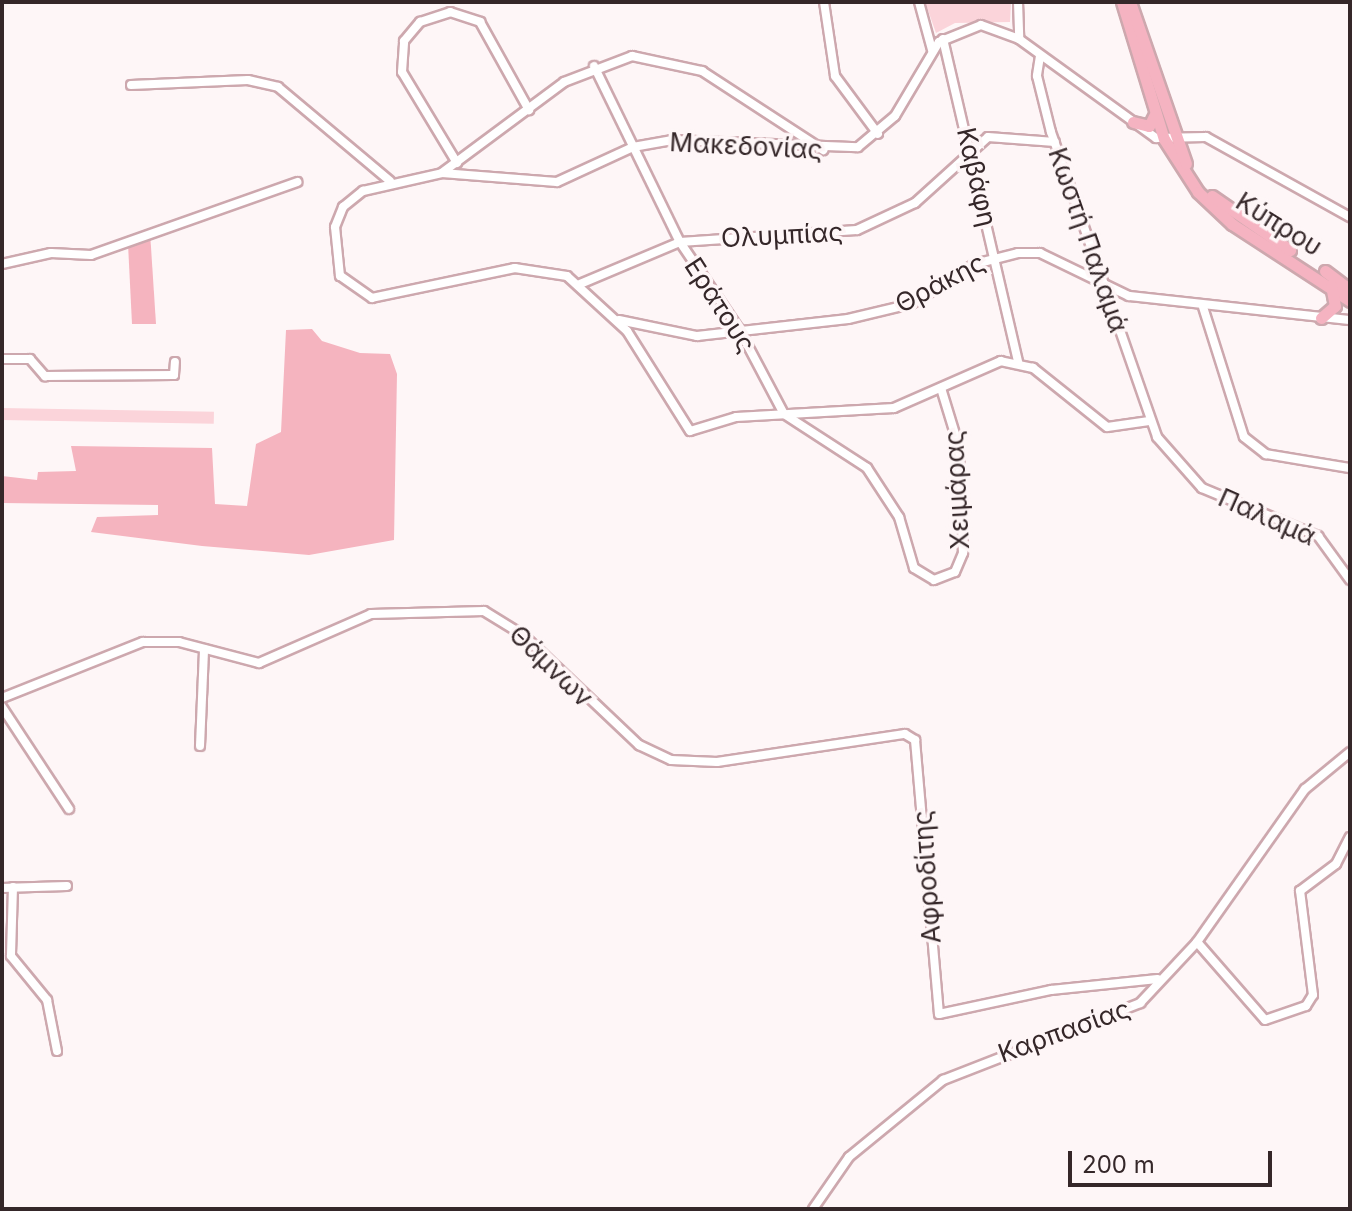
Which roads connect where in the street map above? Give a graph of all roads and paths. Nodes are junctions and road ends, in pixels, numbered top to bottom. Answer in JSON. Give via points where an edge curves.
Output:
{"nodes":[{"id":1,"x":824,"y":2,"type":"edge"},
{"id":2,"x":919,"y":2,"type":"edge"},
{"id":3,"x":1018,"y":2,"type":"edge"},
{"id":4,"x":1122,"y":2,"type":"edge"},
{"id":5,"x":1130,"y":2,"type":"edge"},
{"id":6,"x":943,"y":39,"type":"junction"},
{"id":7,"x":1019,"y":39,"type":"junction"},
{"id":8,"x":932,"y":50,"type":"junction"},
{"id":9,"x":1040,"y":56,"type":"junction"},
{"id":10,"x":594,"y":66,"type":"junction"},
{"id":11,"x":131,"y":85,"type":"dead end"},
{"id":12,"x":529,"y":110,"type":"junction"},
{"id":13,"x":1155,"y":113,"type":"junction"},
{"id":14,"x":1133,"y":122,"type":"junction"},
{"id":15,"x":878,"y":134,"type":"junction"},
{"id":16,"x":1168,"y":138,"type":"junction"},
{"id":17,"x":1055,"y":142,"type":"junction"},
{"id":18,"x":633,"y":147,"type":"junction"},
{"id":19,"x":971,"y":147,"type":"junction"},
{"id":20,"x":823,"y":150,"type":"junction"},
{"id":21,"x":457,"y":163,"type":"junction"},
{"id":22,"x":442,"y":173,"type":"junction"},
{"id":23,"x":390,"y":181,"type":"junction"},
{"id":24,"x":297,"y":182,"type":"dead end"},
{"id":25,"x":1350,"y":217,"type":"edge"},
{"id":26,"x":680,"y":242,"type":"junction"},
{"id":27,"x":994,"y":255,"type":"junction"},
{"id":28,"x":2,"y":264,"type":"edge"},
{"id":29,"x":1329,"y":282,"type":"junction"},
{"id":30,"x":580,"y":284,"type":"junction"},
{"id":31,"x":1350,"y":290,"type":"edge"},
{"id":32,"x":1110,"y":291,"type":"junction"},
{"id":33,"x":1350,"y":301,"type":"edge"},
{"id":34,"x":1203,"y":307,"type":"junction"},
{"id":35,"x":1321,"y":318,"type":"junction"},
{"id":36,"x":618,"y":320,"type":"junction"},
{"id":37,"x":1350,"y":320,"type":"edge"},
{"id":38,"x":739,"y":329,"type":"junction"},
{"id":39,"x":2,"y":359,"type":"edge"},
{"id":40,"x":175,"y":362,"type":"dead end"},
{"id":41,"x":1018,"y":362,"type":"junction"},
{"id":42,"x":941,"y":388,"type":"junction"},
{"id":43,"x":784,"y":414,"type":"junction"},
{"id":44,"x":1149,"y":421,"type":"junction"},
{"id":45,"x":1350,"y":468,"type":"edge"},
{"id":46,"x":1350,"y":580,"type":"edge"},
{"id":47,"x":204,"y":649,"type":"junction"},
{"id":48,"x":2,"y":698,"type":"edge"},
{"id":49,"x":2,"y":707,"type":"edge"},
{"id":50,"x":915,"y":740,"type":"joint"},
{"id":51,"x":200,"y":746,"type":"dead end"},
{"id":52,"x":1350,"y":752,"type":"edge"},
{"id":53,"x":69,"y":809,"type":"dead end"},
{"id":54,"x":1350,"y":837,"type":"edge"},
{"id":55,"x":67,"y":886,"type":"dead end"},
{"id":56,"x":13,"y":887,"type":"junction"},
{"id":57,"x":2,"y":888,"type":"edge"},
{"id":58,"x":1197,"y":942,"type":"junction"},
{"id":59,"x":1157,"y":979,"type":"junction"},
{"id":60,"x":57,"y":1051,"type":"dead end"},
{"id":61,"x":813,"y":1209,"type":"edge"}],
"edges":[{"from":1,"to":15,"type":"street","via":[[835,76]]},
{"from":2,"to":8,"type":"street"},
{"from":3,"to":7,"type":"street"},
{"from":4,"to":13,"type":"main road","name":"Κύπρου"},
{"from":5,"to":16,"type":"main road","name":"Κύπρου"},
{"from":6,"to":7,"type":"street","via":[[981,25]]},
{"from":6,"to":8,"type":"street"},
{"from":6,"to":19,"type":"street","name":"Καβάφη"},
{"from":7,"to":9,"type":"street"},
{"from":8,"to":15,"type":"street"},
{"from":9,"to":14,"type":"street"},
{"from":9,"to":17,"type":"street","name":"Κωστή Παλαμά","via":[[1037,76]]},
{"from":10,"to":12,"type":"street"},
{"from":10,"to":18,"type":"street","name":"Εράτους"},
{"from":10,"to":20,"type":"street","via":[[637,56],[686,64]]},
{"from":11,"to":23,"type":"street","via":[[248,80],[278,87]]},
{"from":12,"to":21,"type":"street"},
{"from":12,"to":21,"type":"street","via":[[480,22],[450,12],[420,22],[404,41],[402,72]]},
{"from":13,"to":14,"type":"main road","via":[[1149,126]]},
{"from":13,"to":16,"type":"main road","name":"Κύπρου"},
{"from":14,"to":16,"type":"street"},
{"from":15,"to":20,"type":"street","name":"Μακεδονίας","via":[[858,147]]},
{"from":16,"to":25,"type":"street","via":[[1206,137]]},
{"from":16,"to":29,"type":"main road","name":"Κύπρου","via":[[1221,215]]},
{"from":16,"to":31,"type":"main road","name":"Κύπρου","via":[[1220,203]]},
{"from":17,"to":19,"type":"street","name":"Ολυμπίας","via":[[1002,134]]},
{"from":17,"to":32,"type":"street","name":"Κωστή Παλαμά"},
{"from":18,"to":20,"type":"street","name":"Μακεδονίας","via":[[685,139]]},
{"from":18,"to":22,"type":"street","name":"Μακεδονίας","via":[[557,182]]},
{"from":18,"to":26,"type":"street","name":"Εράτους"},
{"from":19,"to":26,"type":"street","name":"Ολυμπίας","via":[[915,203],[873,225],[840,234]]},
{"from":19,"to":27,"type":"street","name":"Καβάφη"},
{"from":21,"to":22,"type":"street"},
{"from":22,"to":23,"type":"street","name":"Μακεδονίας"},
{"from":23,"to":30,"type":"street","name":"Μακεδονίας","via":[[349,200],[335,227],[337,270],[358,293],[384,297],[526,266]]},
{"from":24,"to":28,"type":"street","via":[[91,255],[51,253]]},
{"from":26,"to":30,"type":"street","name":"Ολυμπίας"},
{"from":26,"to":38,"type":"street","name":"Εράτους"},
{"from":27,"to":32,"type":"street","name":"Θράκης","via":[[1040,253]]},
{"from":27,"to":38,"type":"street","name":"Θράκης","via":[[936,292],[880,313]]},
{"from":27,"to":41,"type":"street","name":"Καβάφη"},
{"from":29,"to":33,"type":"main road","name":"Κύπρου"},
{"from":29,"to":35,"type":"main road","via":[[1336,302]]},
{"from":30,"to":36,"type":"street","name":"Μακεδονίας"},
{"from":32,"to":34,"type":"street","name":"Θράκης"},
{"from":32,"to":44,"type":"street","name":"Κωστή Παλαμά"},
{"from":34,"to":35,"type":"street","name":"Θράκης"},
{"from":34,"to":45,"type":"street","via":[[1244,437],[1266,454]]},
{"from":35,"to":37,"type":"street","name":"Θράκης"},
{"from":36,"to":38,"type":"street","name":"Θράκης","via":[[687,336]]},
{"from":36,"to":43,"type":"street","name":"Μακεδονίας","via":[[690,431],[721,419]]},
{"from":38,"to":43,"type":"street","name":"Εράτους"},
{"from":39,"to":40,"type":"street","via":[[30,359],[45,376],[174,375]]},
{"from":41,"to":42,"type":"street","name":"Μακεδονίας","via":[[983,363]]},
{"from":41,"to":44,"type":"street","via":[[1107,427]]},
{"from":42,"to":43,"type":"street","name":"Μακεδονίας","via":[[894,408]]},
{"from":42,"to":43,"type":"street","name":"Χειμάρας","via":[[960,453],[963,553],[955,572],[938,580],[914,568],[897,512],[867,468]]},
{"from":44,"to":46,"type":"street","name":"Παλαμά","via":[[1193,481],[1306,528],[1336,553]]},
{"from":47,"to":48,"type":"street","name":"Θάμνων","via":[[139,643]]},
{"from":47,"to":50,"type":"street","name":"Θάμνων","via":[[259,663],[371,614],[466,607],[503,620],[600,713],[671,760],[717,762],[905,734]]},
{"from":47,"to":51,"type":"street"},
{"from":49,"to":53,"type":"street"},
{"from":50,"to":59,"type":"street","name":"Αφροδίτης","via":[[939,1014],[1051,990]]},
{"from":52,"to":58,"type":"street","name":"Καρπασίας","via":[[1305,789]]},
{"from":54,"to":58,"type":"street","via":[[1336,864],[1300,891],[1313,995],[1299,1011],[1265,1020]]},
{"from":55,"to":56,"type":"street"},
{"from":56,"to":57,"type":"street"},
{"from":56,"to":60,"type":"street","via":[[11,956],[47,1000]]},
{"from":58,"to":59,"type":"street","name":"Καρπασίας"},
{"from":59,"to":61,"type":"street","name":"Καρπασίας","via":[[1140,1003],[1119,1016],[991,1057],[931,1088],[849,1157]]}]}
